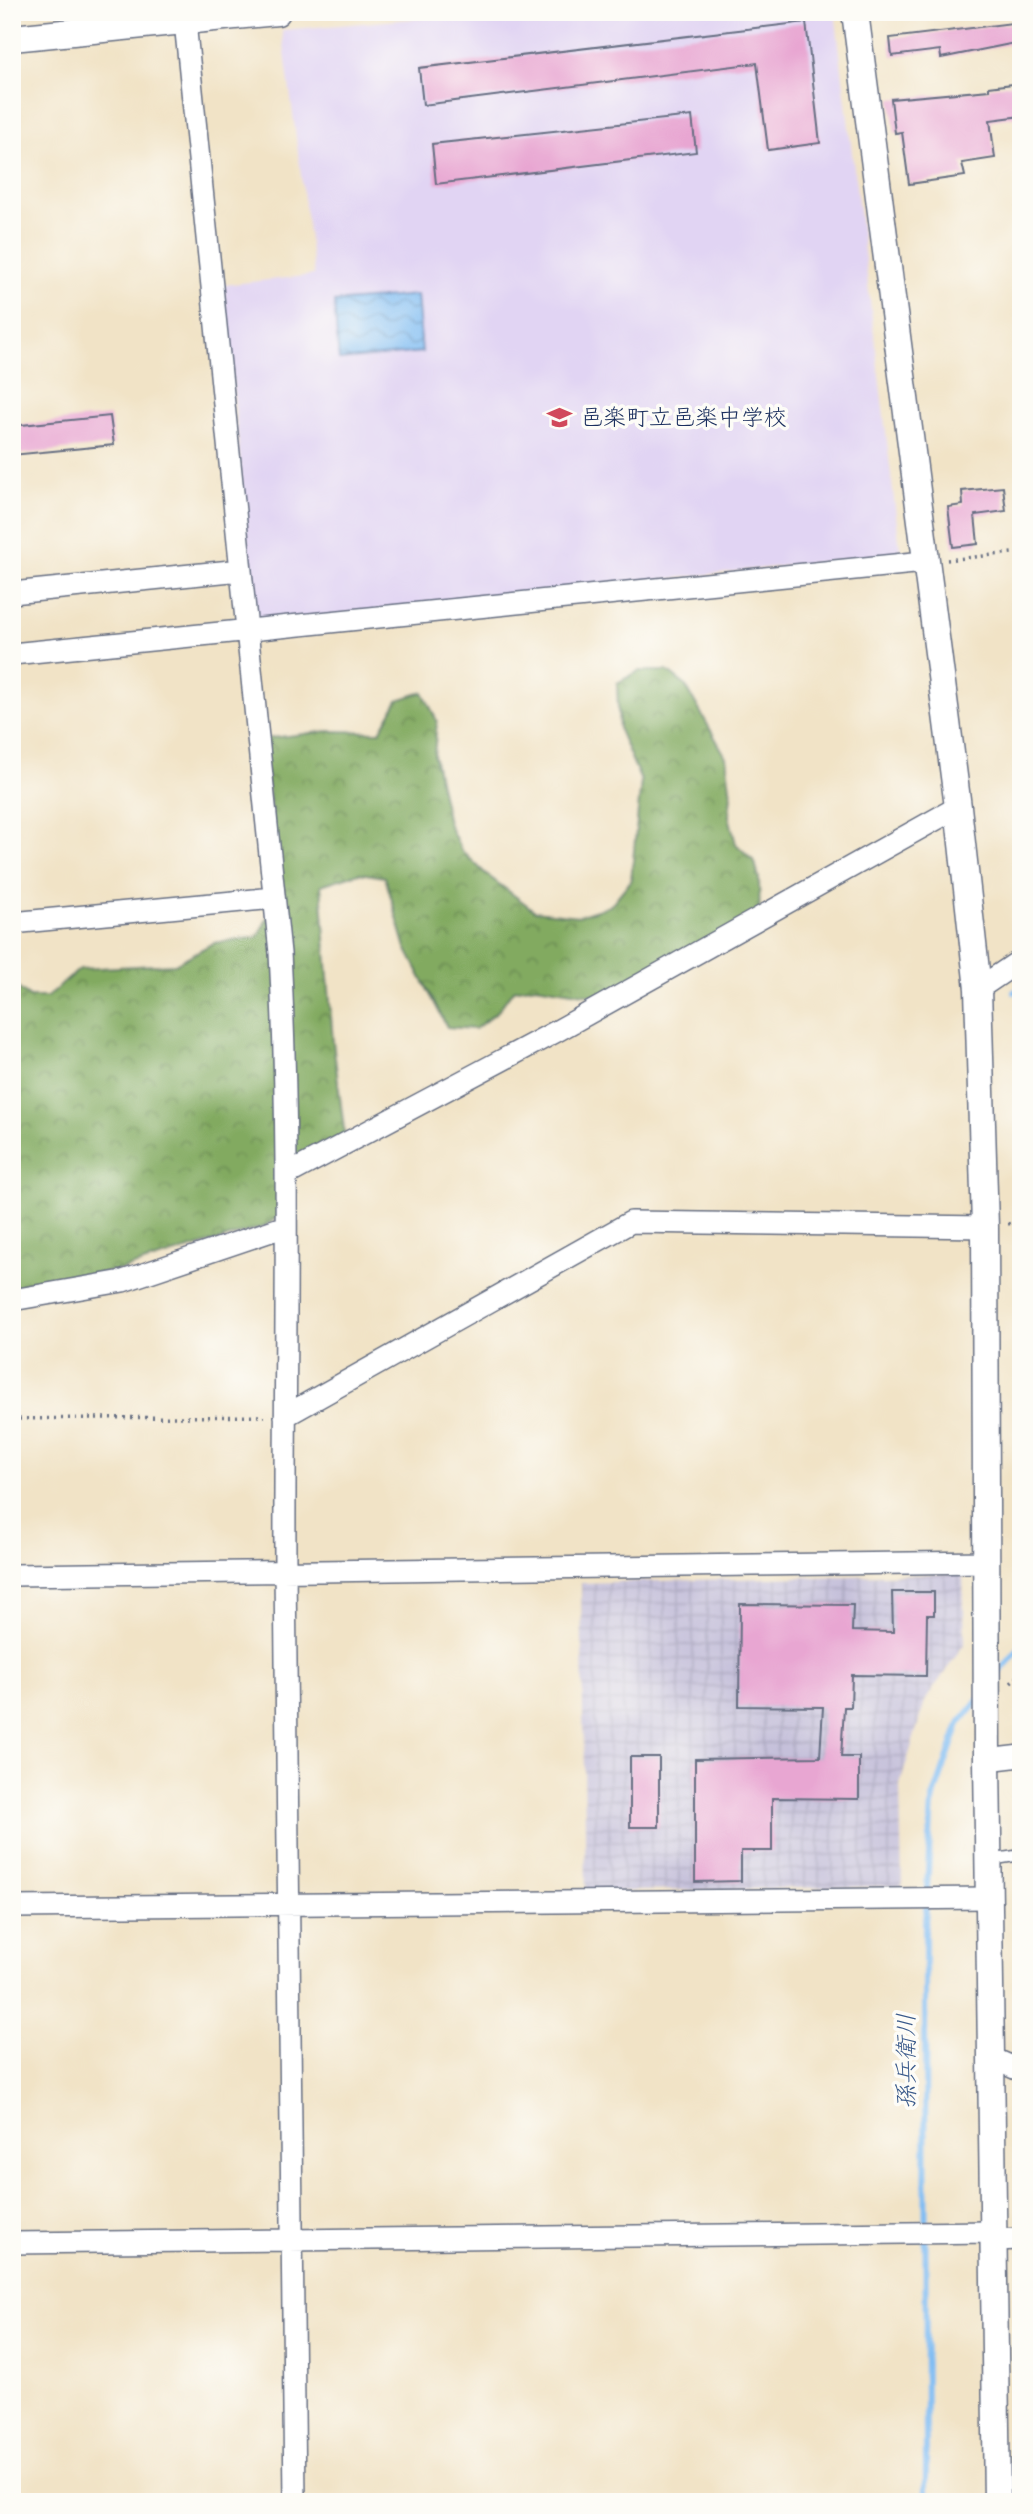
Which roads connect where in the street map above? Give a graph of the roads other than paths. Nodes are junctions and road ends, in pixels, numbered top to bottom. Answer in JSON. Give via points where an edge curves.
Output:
{"nodes":[{"id":1,"x":277,"y":12,"type":"edge"},
{"id":2,"x":855,"y":12,"type":"edge"},
{"id":3,"x":184,"y":17,"type":"edge"},
{"id":4,"x":12,"y":37,"type":"edge"},
{"id":5,"x":924,"y":562,"type":"junction"},
{"id":6,"x":241,"y":570,"type":"junction"},
{"id":7,"x":12,"y":593,"type":"edge"},
{"id":8,"x":246,"y":629,"type":"junction"},
{"id":9,"x":12,"y":654,"type":"edge"},
{"id":10,"x":958,"y":807,"type":"junction"},
{"id":11,"x":275,"y":898,"type":"junction"},
{"id":12,"x":12,"y":923,"type":"edge"},
{"id":13,"x":1021,"y":960,"type":"edge"},
{"id":14,"x":978,"y":989,"type":"junction"},
{"id":15,"x":288,"y":1174,"type":"junction"},
{"id":16,"x":286,"y":1226,"type":"junction"},
{"id":17,"x":985,"y":1227,"type":"junction"},
{"id":18,"x":12,"y":1300,"type":"edge"},
{"id":19,"x":285,"y":1416,"type":"junction"},
{"id":20,"x":987,"y":1562,"type":"junction"},
{"id":21,"x":285,"y":1573,"type":"junction"},
{"id":22,"x":12,"y":1575,"type":"edge"},
{"id":23,"x":1021,"y":1756,"type":"edge"},
{"id":24,"x":987,"y":1760,"type":"junction"},
{"id":25,"x":1021,"y":1855,"type":"edge"},
{"id":26,"x":990,"y":1860,"type":"junction"},
{"id":27,"x":990,"y":1898,"type":"junction"},
{"id":28,"x":289,"y":1905,"type":"junction"},
{"id":29,"x":12,"y":1907,"type":"edge"},
{"id":30,"x":992,"y":2058,"type":"junction"},
{"id":31,"x":1021,"y":2071,"type":"edge"},
{"id":32,"x":993,"y":2236,"type":"junction"},
{"id":33,"x":1021,"y":2239,"type":"edge"},
{"id":34,"x":292,"y":2241,"type":"junction"},
{"id":35,"x":12,"y":2243,"type":"edge"},
{"id":36,"x":295,"y":2502,"type":"edge"},
{"id":37,"x":997,"y":2502,"type":"edge"}],
"edges":[{"from":1,"to":3,"type":"street"},
{"from":2,"to":5,"type":"street"},
{"from":3,"to":4,"type":"street"},
{"from":3,"to":6,"type":"street"},
{"from":5,"to":8,"type":"street"},
{"from":5,"to":10,"type":"street"},
{"from":6,"to":7,"type":"street"},
{"from":6,"to":8,"type":"street"},
{"from":8,"to":9,"type":"street"},
{"from":8,"to":11,"type":"street"},
{"from":10,"to":14,"type":"street"},
{"from":10,"to":15,"type":"street","via":[[558,1031]]},
{"from":11,"to":12,"type":"street"},
{"from":11,"to":15,"type":"street"},
{"from":13,"to":14,"type":"street"},
{"from":14,"to":17,"type":"street"},
{"from":15,"to":16,"type":"street"},
{"from":16,"to":18,"type":"street","via":[[123,1281]]},
{"from":16,"to":19,"type":"street"},
{"from":17,"to":19,"type":"street","via":[[631,1222]]},
{"from":17,"to":20,"type":"street"},
{"from":19,"to":21,"type":"street"},
{"from":20,"to":21,"type":"street"},
{"from":20,"to":24,"type":"street"},
{"from":21,"to":22,"type":"street"},
{"from":21,"to":28,"type":"street"},
{"from":23,"to":24,"type":"street"},
{"from":24,"to":26,"type":"street"},
{"from":25,"to":26,"type":"lane"},
{"from":26,"to":27,"type":"street"},
{"from":27,"to":28,"type":"street"},
{"from":27,"to":30,"type":"street"},
{"from":28,"to":29,"type":"street"},
{"from":28,"to":34,"type":"street"},
{"from":30,"to":31,"type":"street"},
{"from":30,"to":32,"type":"street"},
{"from":32,"to":33,"type":"street"},
{"from":32,"to":34,"type":"street"},
{"from":32,"to":37,"type":"street"},
{"from":34,"to":35,"type":"street"},
{"from":34,"to":36,"type":"street"}]}
